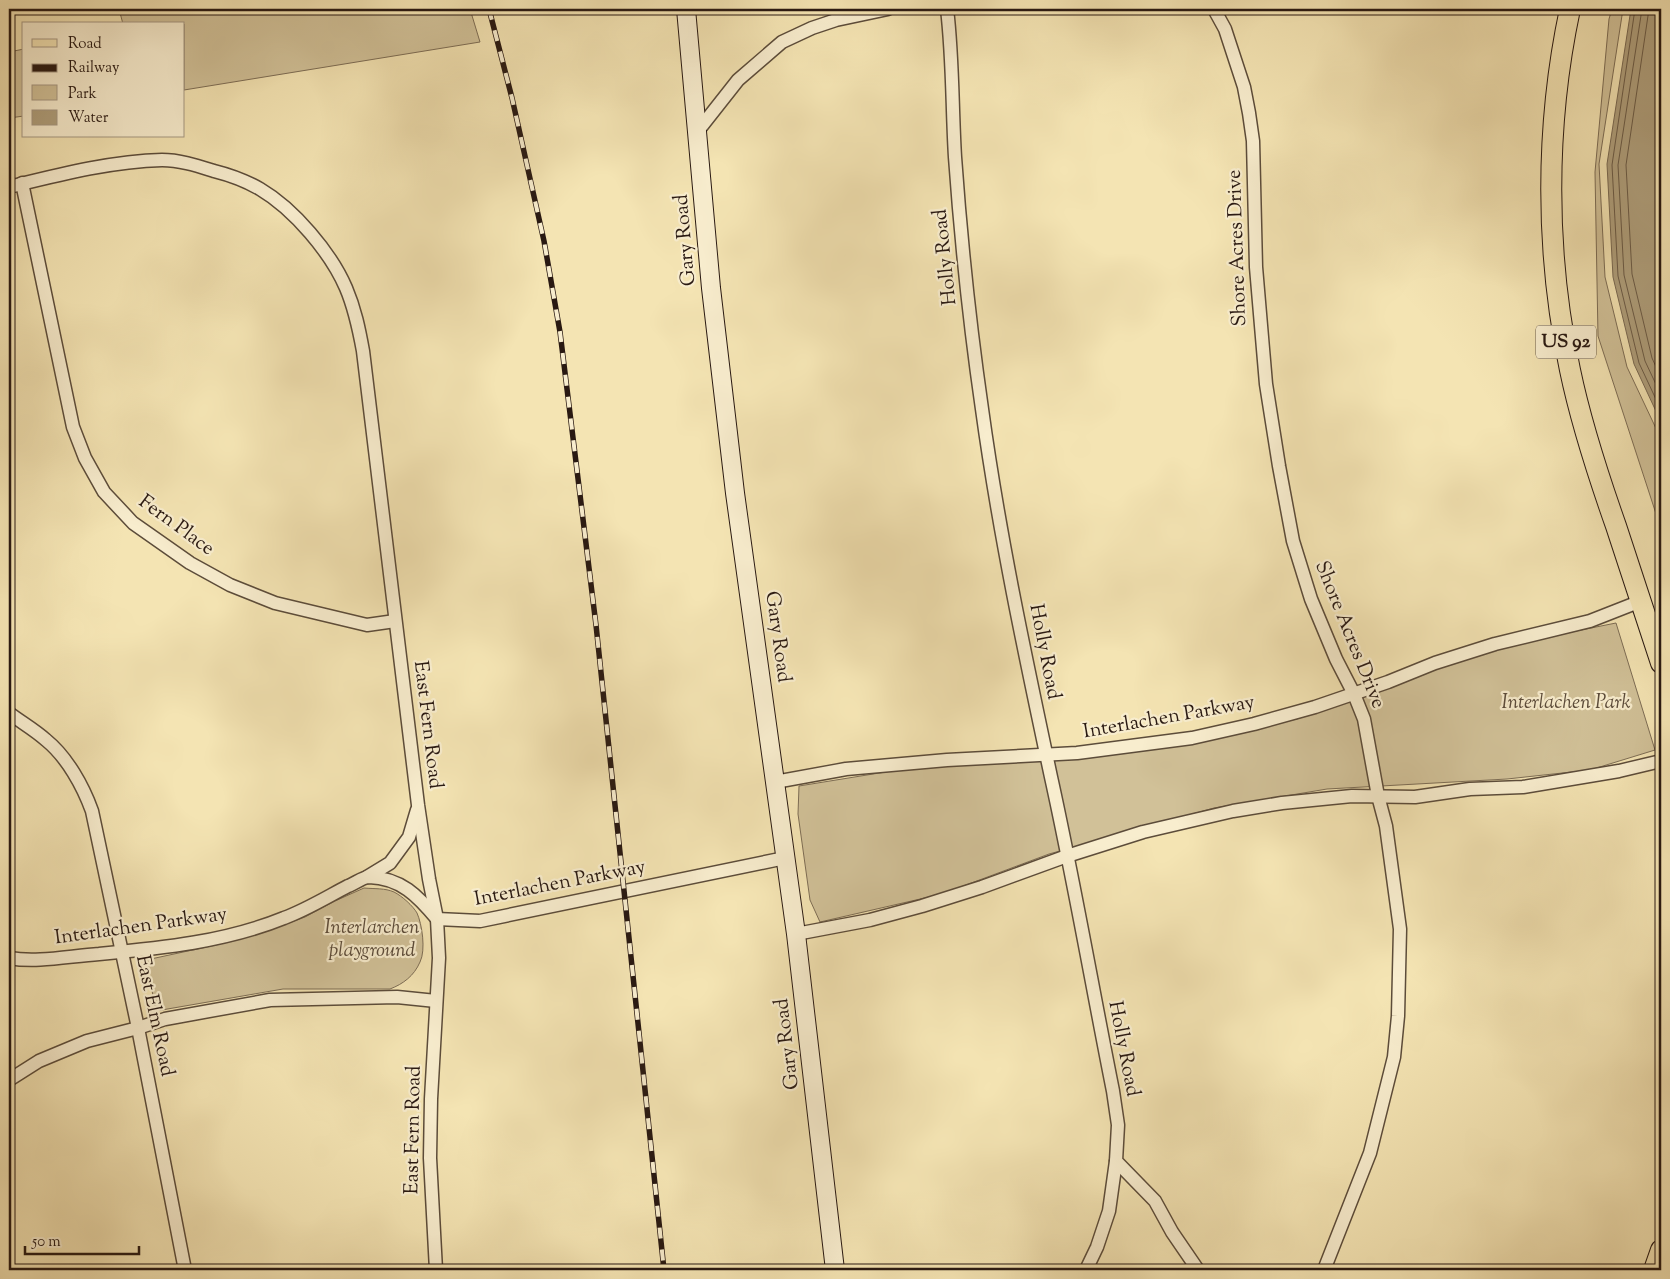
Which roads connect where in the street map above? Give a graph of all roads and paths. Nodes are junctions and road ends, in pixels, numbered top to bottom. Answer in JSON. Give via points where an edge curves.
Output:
{"nodes":[{"id":1,"x":686,"y":9,"type":"edge"},
{"id":2,"x":888,"y":9,"type":"edge"},
{"id":3,"x":947,"y":9,"type":"edge"},
{"id":4,"x":1214,"y":9,"type":"edge"},
{"id":5,"x":1570,"y":9,"type":"edge"},
{"id":6,"x":697,"y":132,"type":"junction"},
{"id":7,"x":22,"y":184,"type":"junction"},
{"id":8,"x":9,"y":186,"type":"edge"},
{"id":9,"x":1641,"y":601,"type":"junction"},
{"id":10,"x":395,"y":621,"type":"junction"},
{"id":11,"x":1661,"y":663,"type":"edge"},
{"id":12,"x":1354,"y":694,"type":"junction"},
{"id":13,"x":9,"y":713,"type":"edge"},
{"id":14,"x":1046,"y":755,"type":"junction"},
{"id":15,"x":1661,"y":761,"type":"edge"},
{"id":16,"x":775,"y":782,"type":"junction"},
{"id":17,"x":1378,"y":796,"type":"junction"},
{"id":18,"x":418,"y":805,"type":"junction"},
{"id":19,"x":1066,"y":856,"type":"junction"},
{"id":20,"x":785,"y":858,"type":"junction"},
{"id":21,"x":367,"y":877,"type":"junction"},
{"id":22,"x":437,"y":919,"type":"junction"},
{"id":23,"x":796,"y":934,"type":"junction"},
{"id":24,"x":122,"y":952,"type":"junction"},
{"id":25,"x":9,"y":958,"type":"edge"},
{"id":26,"x":436,"y":1002,"type":"junction"},
{"id":27,"x":138,"y":1028,"type":"junction"},
{"id":28,"x":9,"y":1080,"type":"edge"},
{"id":29,"x":1116,"y":1161,"type":"junction"},
{"id":30,"x":1661,"y":1250,"type":"edge"},
{"id":31,"x":185,"y":1270,"type":"edge"},
{"id":32,"x":436,"y":1270,"type":"edge"},
{"id":33,"x":834,"y":1270,"type":"edge"},
{"id":34,"x":1086,"y":1270,"type":"edge"},
{"id":35,"x":1198,"y":1270,"type":"edge"},
{"id":36,"x":1324,"y":1270,"type":"edge"},
{"id":37,"x":1654,"y":1270,"type":"edge"}],
"edges":[{"from":1,"to":6,"type":"main road","name":"Gary Road"},
{"from":2,"to":6,"type":"street","via":[[836,20],[782,42],[738,80]]},
{"from":3,"to":14,"type":"street","name":"Holly Road","via":[[962,241],[982,413],[1009,571]]},
{"from":4,"to":12,"type":"street","name":"Shore Acres Drive","via":[[1225,29],[1249,113],[1265,375],[1293,541],[1310,599]]},
{"from":5,"to":9,"type":"main road","number":"US 92","via":[[1557,89],[1553,150],[1555,266],[1570,370],[1585,431]]},
{"from":6,"to":16,"type":"main road","name":"Gary Road","via":[[735,493]]},
{"from":7,"to":8,"type":"street","name":"East Fern Road"},
{"from":7,"to":10,"type":"street","name":"Fern Place","via":[[73,427],[85,458],[104,492],[133,523],[190,563],[230,585],[275,603],[366,625]]},
{"from":7,"to":10,"type":"street","name":"East Fern Road","via":[[128,163],[164,160],[196,165],[230,175],[260,189],[286,208],[312,234],[346,288],[357,320]]},
{"from":9,"to":11,"type":"main road","number":"US 92"},
{"from":9,"to":12,"type":"street","name":"Interlachen Parkway","via":[[1590,621],[1443,660]]},
{"from":10,"to":18,"type":"street","name":"East Fern Road"},
{"from":12,"to":14,"type":"street","name":"Interlachen Parkway","via":[[1254,724],[1192,738]]},
{"from":12,"to":17,"type":"street","name":"Shore Acres Drive","via":[[1364,719]]},
{"from":13,"to":24,"type":"street","name":"East Elm Road","via":[[48,741],[85,792],[92,811]]},
{"from":14,"to":16,"type":"street","name":"Interlachen Parkway","via":[[846,769]]},
{"from":14,"to":19,"type":"street","name":"Holly Road"},
{"from":15,"to":17,"type":"street","via":[[1524,787],[1470,789],[1415,797]]},
{"from":16,"to":20,"type":"main road","name":"Gary Road"},
{"from":17,"to":19,"type":"street","via":[[1282,803],[1233,811],[1143,832]]},
{"from":17,"to":36,"type":"street","name":"Shore Acres Drive","via":[[1386,826],[1400,929],[1394,1057],[1370,1153]]},
{"from":18,"to":21,"type":"street","name":"Interlachen Parkway","via":[[409,837],[390,863]]},
{"from":18,"to":22,"type":"street","name":"East Fern Road"},
{"from":19,"to":23,"type":"street","via":[[922,906]]},
{"from":19,"to":29,"type":"street","name":"Holly Road","via":[[1118,1125]]},
{"from":20,"to":22,"type":"street","name":"Interlachen Parkway","via":[[480,921]]},
{"from":20,"to":23,"type":"main road","name":"Gary Road"},
{"from":21,"to":22,"type":"street","via":[[395,882],[420,897]]},
{"from":21,"to":24,"type":"street","name":"Interlachen Parkway","via":[[285,918],[253,930],[204,941]]},
{"from":22,"to":26,"type":"street","name":"East Fern Road"},
{"from":23,"to":33,"type":"main road","name":"Gary Road"},
{"from":24,"to":25,"type":"street","name":"Interlachen Parkway","via":[[25,960]]},
{"from":24,"to":27,"type":"street","name":"East Elm Road"},
{"from":26,"to":27,"type":"street","via":[[397,997],[270,1000],[165,1018]]},
{"from":26,"to":32,"type":"street","name":"East Fern Road","via":[[430,1158]]},
{"from":27,"to":28,"type":"street","via":[[63,1050]]},
{"from":27,"to":31,"type":"street","name":"East Elm Road"},
{"from":29,"to":34,"type":"street","name":"Holly Road","via":[[1109,1211]]},
{"from":29,"to":35,"type":"street","via":[[1155,1201]]},
{"from":30,"to":37,"type":"main road"}]}
